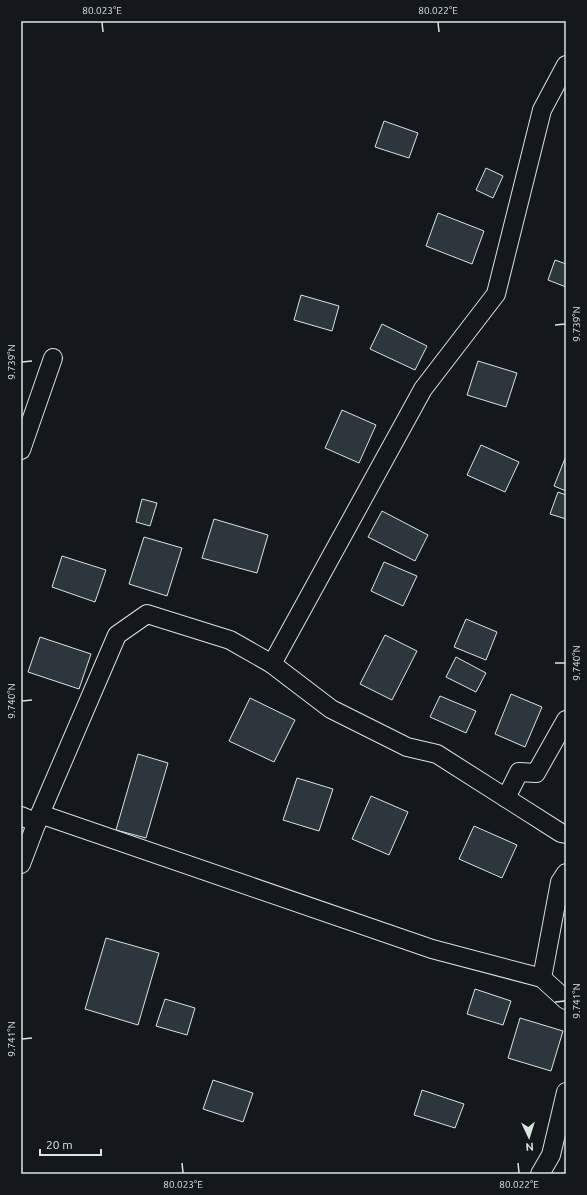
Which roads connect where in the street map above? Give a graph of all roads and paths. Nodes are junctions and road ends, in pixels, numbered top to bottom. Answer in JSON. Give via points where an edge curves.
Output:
{"nodes":[{"id":1,"x":566,"y":65,"type":"edge"},
{"id":2,"x":52,"y":358,"type":"dead end"},
{"id":3,"x":21,"y":450,"type":"edge"},
{"id":4,"x":272,"y":664,"type":"junction"},
{"id":5,"x":566,"y":720,"type":"edge"},
{"id":6,"x":506,"y":798,"type":"junction"},
{"id":7,"x":33,"y":818,"type":"edge"},
{"id":8,"x":566,"y":834,"type":"edge"},
{"id":9,"x":21,"y":864,"type":"edge"},
{"id":10,"x":566,"y":873,"type":"edge"},
{"id":11,"x":542,"y":978,"type":"junction"},
{"id":12,"x":566,"y":1000,"type":"edge"},
{"id":13,"x":566,"y":1092,"type":"edge"},
{"id":14,"x":566,"y":1140,"type":"edge"},
{"id":15,"x":551,"y":1155,"type":"junction"},
{"id":16,"x":540,"y":1174,"type":"edge"}],
"edges":[{"from":1,"to":4,"type":"street","via":[[542,110],[496,294],[423,390]]},
{"from":2,"to":3,"type":"street"},
{"from":4,"to":6,"type":"street","via":[[331,709],[408,747],[437,754]]},
{"from":4,"to":7,"type":"street","via":[[230,640],[147,614],[117,635]]},
{"from":5,"to":6,"type":"street","via":[[536,773],[519,772]]},
{"from":6,"to":8,"type":"street"},
{"from":7,"to":9,"type":"street"},
{"from":7,"to":11,"type":"street","via":[[432,949]]},
{"from":10,"to":11,"type":"street","via":[[560,882]]},
{"from":11,"to":12,"type":"street"},
{"from":13,"to":15,"type":"street"},
{"from":14,"to":15,"type":"street"},
{"from":15,"to":16,"type":"street"}]}
